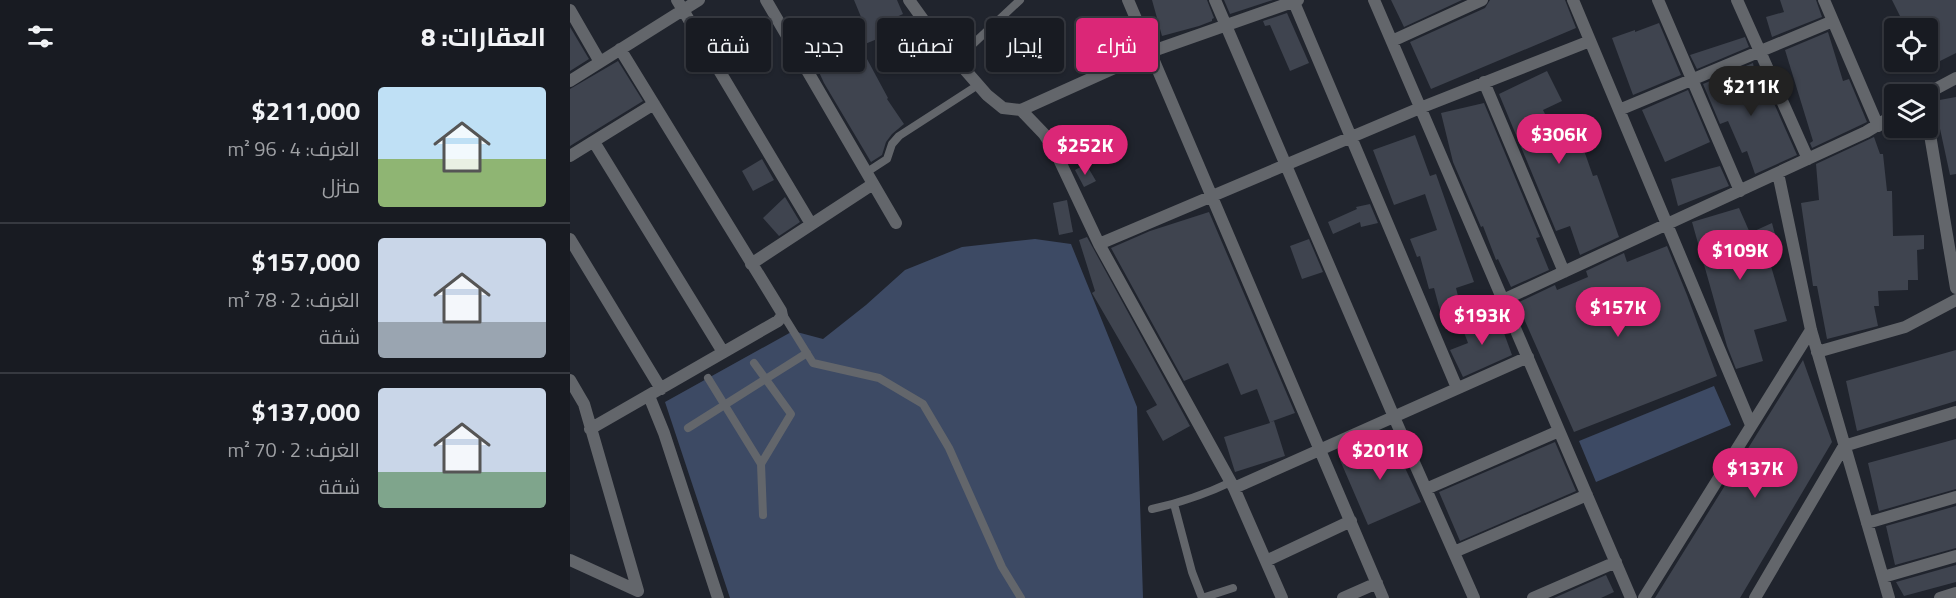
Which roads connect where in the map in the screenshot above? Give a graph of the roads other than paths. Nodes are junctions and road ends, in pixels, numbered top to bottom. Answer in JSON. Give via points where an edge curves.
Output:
{"nodes":[{"id":1,"x":699,"y":0,"type":"edge"},
{"id":2,"x":766,"y":0,"type":"edge"},
{"id":3,"x":909,"y":0,"type":"edge"},
{"id":4,"x":1020,"y":0,"type":"edge"},
{"id":5,"x":1128,"y":0,"type":"edge"},
{"id":6,"x":1215,"y":0,"type":"edge"},
{"id":7,"x":1374,"y":0,"type":"edge"},
{"id":8,"x":1482,"y":0,"type":"edge"},
{"id":9,"x":1574,"y":0,"type":"edge"},
{"id":10,"x":1658,"y":0,"type":"edge"},
{"id":11,"x":1737,"y":0,"type":"edge"},
{"id":12,"x":1824,"y":0,"type":"edge"},
{"id":13,"x":1295,"y":1,"type":"edge"},
{"id":14,"x":680,"y":5,"type":"edge"},
{"id":15,"x":570,"y":10,"type":"edge"},
{"id":16,"x":922,"y":18,"type":"edge"},
{"id":17,"x":1136,"y":18,"type":"edge"},
{"id":18,"x":1833,"y":21,"type":"junction"},
{"id":19,"x":1225,"y":25,"type":"junction"},
{"id":20,"x":1392,"y":41,"type":"junction"},
{"id":21,"x":1590,"y":41,"type":"junction"},
{"id":22,"x":974,"y":43,"type":"edge"},
{"id":23,"x":621,"y":48,"type":"junction"},
{"id":24,"x":1158,"y":49,"type":"edge"},
{"id":25,"x":1760,"y":50,"type":"junction"},
{"id":26,"x":600,"y":62,"type":"junction"},
{"id":27,"x":1158,"y":71,"type":"edge"},
{"id":28,"x":967,"y":72,"type":"edge"},
{"id":29,"x":1106,"y":72,"type":"edge"},
{"id":30,"x":1956,"y":78,"type":"edge"},
{"id":31,"x":1692,"y":79,"type":"junction"},
{"id":32,"x":570,"y":81,"type":"edge"},
{"id":33,"x":1484,"y":82,"type":"junction"},
{"id":34,"x":978,"y":85,"type":"junction"},
{"id":35,"x":1938,"y":88,"type":"edge"},
{"id":36,"x":654,"y":104,"type":"junction"},
{"id":37,"x":1420,"y":108,"type":"junction"},
{"id":38,"x":1021,"y":110,"type":"junction"},
{"id":39,"x":1619,"y":110,"type":"junction"},
{"id":40,"x":1884,"y":122,"type":"edge"},
{"id":41,"x":1878,"y":126,"type":"junction"},
{"id":42,"x":1351,"y":137,"type":"junction"},
{"id":43,"x":1931,"y":138,"type":"edge"},
{"id":44,"x":594,"y":142,"type":"junction"},
{"id":45,"x":570,"y":156,"type":"edge"},
{"id":46,"x":1808,"y":159,"type":"junction"},
{"id":47,"x":1286,"y":165,"type":"junction"},
{"id":48,"x":867,"y":172,"type":"junction"},
{"id":49,"x":1778,"y":173,"type":"junction"},
{"id":50,"x":873,"y":184,"type":"junction"},
{"id":51,"x":1740,"y":191,"type":"junction"},
{"id":52,"x":1211,"y":195,"type":"junction"},
{"id":53,"x":896,"y":223,"type":"dead end"},
{"id":54,"x":811,"y":224,"type":"junction"},
{"id":55,"x":1667,"y":225,"type":"junction"},
{"id":56,"x":570,"y":239,"type":"edge"},
{"id":57,"x":1099,"y":244,"type":"junction"},
{"id":58,"x":751,"y":264,"type":"junction"},
{"id":59,"x":1564,"y":272,"type":"junction"},
{"id":60,"x":1956,"y":288,"type":"edge"},
{"id":61,"x":1503,"y":300,"type":"junction"},
{"id":62,"x":1956,"y":300,"type":"edge"},
{"id":63,"x":781,"y":311,"type":"junction"},
{"id":64,"x":1811,"y":330,"type":"junction"},
{"id":65,"x":723,"y":352,"type":"junction"},
{"id":66,"x":1817,"y":352,"type":"junction"},
{"id":67,"x":807,"y":353,"type":"junction"},
{"id":68,"x":1528,"y":357,"type":"junction"},
{"id":69,"x":753,"y":363,"type":"dead end"},
{"id":70,"x":708,"y":378,"type":"dead end"},
{"id":71,"x":767,"y":378,"type":"junction"},
{"id":72,"x":570,"y":380,"type":"edge"},
{"id":73,"x":1457,"y":388,"type":"junction"},
{"id":74,"x":662,"y":389,"type":"junction"},
{"id":75,"x":649,"y":396,"type":"junction"},
{"id":76,"x":725,"y":404,"type":"junction"},
{"id":77,"x":1956,"y":412,"type":"edge"},
{"id":78,"x":1394,"y":417,"type":"junction"},
{"id":79,"x":1751,"y":425,"type":"junction"},
{"id":80,"x":688,"y":428,"type":"dead end"},
{"id":81,"x":590,"y":429,"type":"junction"},
{"id":82,"x":1559,"y":431,"type":"junction"},
{"id":83,"x":1844,"y":446,"type":"junction"},
{"id":84,"x":1320,"y":449,"type":"junction"},
{"id":85,"x":761,"y":464,"type":"junction"},
{"id":86,"x":1233,"y":485,"type":"junction"},
{"id":87,"x":1426,"y":489,"type":"junction"},
{"id":88,"x":1587,"y":495,"type":"junction"},
{"id":89,"x":1956,"y":497,"type":"edge"},
{"id":90,"x":1174,"y":504,"type":"junction"},
{"id":91,"x":1152,"y":509,"type":"dead end"},
{"id":92,"x":763,"y":514,"type":"dead end"},
{"id":93,"x":1351,"y":521,"type":"junction"},
{"id":94,"x":1867,"y":524,"type":"junction"},
{"id":95,"x":1454,"y":552,"type":"junction"},
{"id":96,"x":1956,"y":556,"type":"edge"},
{"id":97,"x":570,"y":560,"type":"edge"},
{"id":98,"x":1266,"y":561,"type":"junction"},
{"id":99,"x":1616,"y":562,"type":"junction"},
{"id":100,"x":1882,"y":577,"type":"junction"},
{"id":101,"x":1377,"y":583,"type":"junction"},
{"id":102,"x":1233,"y":588,"type":"dead end"},
{"id":103,"x":1956,"y":593,"type":"edge"},
{"id":104,"x":640,"y":594,"type":"edge"},
{"id":105,"x":718,"y":598,"type":"edge"},
{"id":106,"x":1021,"y":598,"type":"edge"},
{"id":107,"x":1202,"y":598,"type":"edge"},
{"id":108,"x":1282,"y":598,"type":"edge"},
{"id":109,"x":1343,"y":598,"type":"edge"},
{"id":110,"x":1383,"y":598,"type":"edge"},
{"id":111,"x":1474,"y":598,"type":"edge"},
{"id":112,"x":1533,"y":598,"type":"edge"},
{"id":113,"x":1631,"y":598,"type":"edge"},
{"id":114,"x":1644,"y":598,"type":"edge"},
{"id":115,"x":1755,"y":598,"type":"edge"},
{"id":116,"x":1889,"y":598,"type":"edge"},
{"id":117,"x":1940,"y":598,"type":"edge"}],
"edges":[{"from":1,"to":14,"type":"street"},
{"from":2,"to":48,"type":"street"},
{"from":3,"to":16,"type":"street"},
{"from":4,"to":22,"type":"lane"},
{"from":5,"to":17,"type":"street"},
{"from":6,"to":19,"type":"street"},
{"from":7,"to":20,"type":"street"},
{"from":8,"to":20,"type":"street"},
{"from":9,"to":21,"type":"street"},
{"from":10,"to":31,"type":"street"},
{"from":11,"to":25,"type":"street"},
{"from":12,"to":18,"type":"street"},
{"from":13,"to":19,"type":"street"},
{"from":13,"to":42,"type":"street"},
{"from":14,"to":23,"type":"street"},
{"from":14,"to":54,"type":"street"},
{"from":15,"to":26,"type":"street"},
{"from":18,"to":25,"type":"street"},
{"from":18,"to":41,"type":"street"},
{"from":19,"to":24,"type":"street"},
{"from":19,"to":47,"type":"street"},
{"from":20,"to":37,"type":"street"},
{"from":21,"to":33,"type":"street"},
{"from":21,"to":39,"type":"street"},
{"from":23,"to":26,"type":"street"},
{"from":23,"to":36,"type":"street"},
{"from":25,"to":31,"type":"street"},
{"from":25,"to":46,"type":"street"},
{"from":26,"to":32,"type":"street"},
{"from":27,"to":52,"type":"street"},
{"from":28,"to":34,"type":"street"},
{"from":29,"to":38,"type":"street"},
{"from":30,"to":35,"type":"street"},
{"from":31,"to":39,"type":"street"},
{"from":31,"to":51,"type":"street"},
{"from":33,"to":37,"type":"street"},
{"from":33,"to":59,"type":"street"},
{"from":34,"to":38,"type":"street","via":[[1003,108]]},
{"from":34,"to":48,"type":"lane","via":[[899,136],[887,159]]},
{"from":36,"to":44,"type":"street"},
{"from":36,"to":58,"type":"street"},
{"from":37,"to":42,"type":"street"},
{"from":37,"to":61,"type":"street"},
{"from":38,"to":57,"type":"street","via":[[1056,153]]},
{"from":39,"to":55,"type":"street"},
{"from":40,"to":41,"type":"street"},
{"from":41,"to":46,"type":"street"},
{"from":42,"to":47,"type":"street"},
{"from":42,"to":73,"type":"street"},
{"from":43,"to":60,"type":"street"},
{"from":44,"to":45,"type":"street"},
{"from":44,"to":65,"type":"street"},
{"from":46,"to":49,"type":"street"},
{"from":47,"to":52,"type":"street"},
{"from":47,"to":78,"type":"street"},
{"from":48,"to":50,"type":"street"},
{"from":49,"to":51,"type":"street"},
{"from":49,"to":64,"type":"street"},
{"from":50,"to":53,"type":"street"},
{"from":50,"to":54,"type":"street"},
{"from":51,"to":55,"type":"street"},
{"from":52,"to":57,"type":"street"},
{"from":52,"to":84,"type":"street"},
{"from":54,"to":58,"type":"street"},
{"from":55,"to":59,"type":"street"},
{"from":55,"to":79,"type":"street"},
{"from":56,"to":74,"type":"street"},
{"from":57,"to":86,"type":"street"},
{"from":58,"to":63,"type":"street"},
{"from":59,"to":61,"type":"street"},
{"from":61,"to":68,"type":"street"},
{"from":62,"to":66,"type":"street","via":[[1905,327]]},
{"from":63,"to":65,"type":"street","via":[[778,321]]},
{"from":63,"to":67,"type":"lane"},
{"from":64,"to":66,"type":"street"},
{"from":64,"to":79,"type":"street"},
{"from":65,"to":74,"type":"street"},
{"from":66,"to":83,"type":"street"},
{"from":67,"to":71,"type":"lane"},
{"from":67,"to":106,"type":"lane","via":[[813,363],[879,378],[923,404],[949,448],[1002,567]]},
{"from":68,"to":73,"type":"street"},
{"from":68,"to":82,"type":"street"},
{"from":69,"to":71,"type":"lane"},
{"from":70,"to":76,"type":"lane"},
{"from":71,"to":76,"type":"lane"},
{"from":71,"to":85,"type":"lane","via":[[791,414]]},
{"from":72,"to":81,"type":"street","via":[[584,404]]},
{"from":73,"to":78,"type":"street"},
{"from":74,"to":75,"type":"street"},
{"from":75,"to":81,"type":"street"},
{"from":75,"to":105,"type":"street"},
{"from":76,"to":80,"type":"lane"},
{"from":76,"to":85,"type":"lane"},
{"from":77,"to":83,"type":"street"},
{"from":78,"to":84,"type":"street"},
{"from":78,"to":87,"type":"street"},
{"from":79,"to":114,"type":"street"},
{"from":81,"to":104,"type":"street"},
{"from":82,"to":87,"type":"street"},
{"from":82,"to":88,"type":"street"},
{"from":83,"to":94,"type":"street"},
{"from":83,"to":115,"type":"street"},
{"from":84,"to":86,"type":"street"},
{"from":84,"to":93,"type":"street"},
{"from":85,"to":92,"type":"lane"},
{"from":86,"to":90,"type":"lane"},
{"from":86,"to":98,"type":"street"},
{"from":87,"to":95,"type":"street"},
{"from":88,"to":95,"type":"street"},
{"from":88,"to":99,"type":"street"},
{"from":89,"to":94,"type":"street"},
{"from":90,"to":91,"type":"lane"},
{"from":90,"to":107,"type":"lane"},
{"from":93,"to":98,"type":"street"},
{"from":93,"to":101,"type":"street"},
{"from":94,"to":100,"type":"street"},
{"from":95,"to":111,"type":"street"},
{"from":96,"to":100,"type":"street"},
{"from":97,"to":104,"type":"street"},
{"from":98,"to":108,"type":"street"},
{"from":99,"to":112,"type":"street"},
{"from":99,"to":113,"type":"street"},
{"from":100,"to":116,"type":"street"},
{"from":101,"to":109,"type":"street"},
{"from":101,"to":110,"type":"street"},
{"from":102,"to":107,"type":"lane"},
{"from":103,"to":117,"type":"street"}]}
